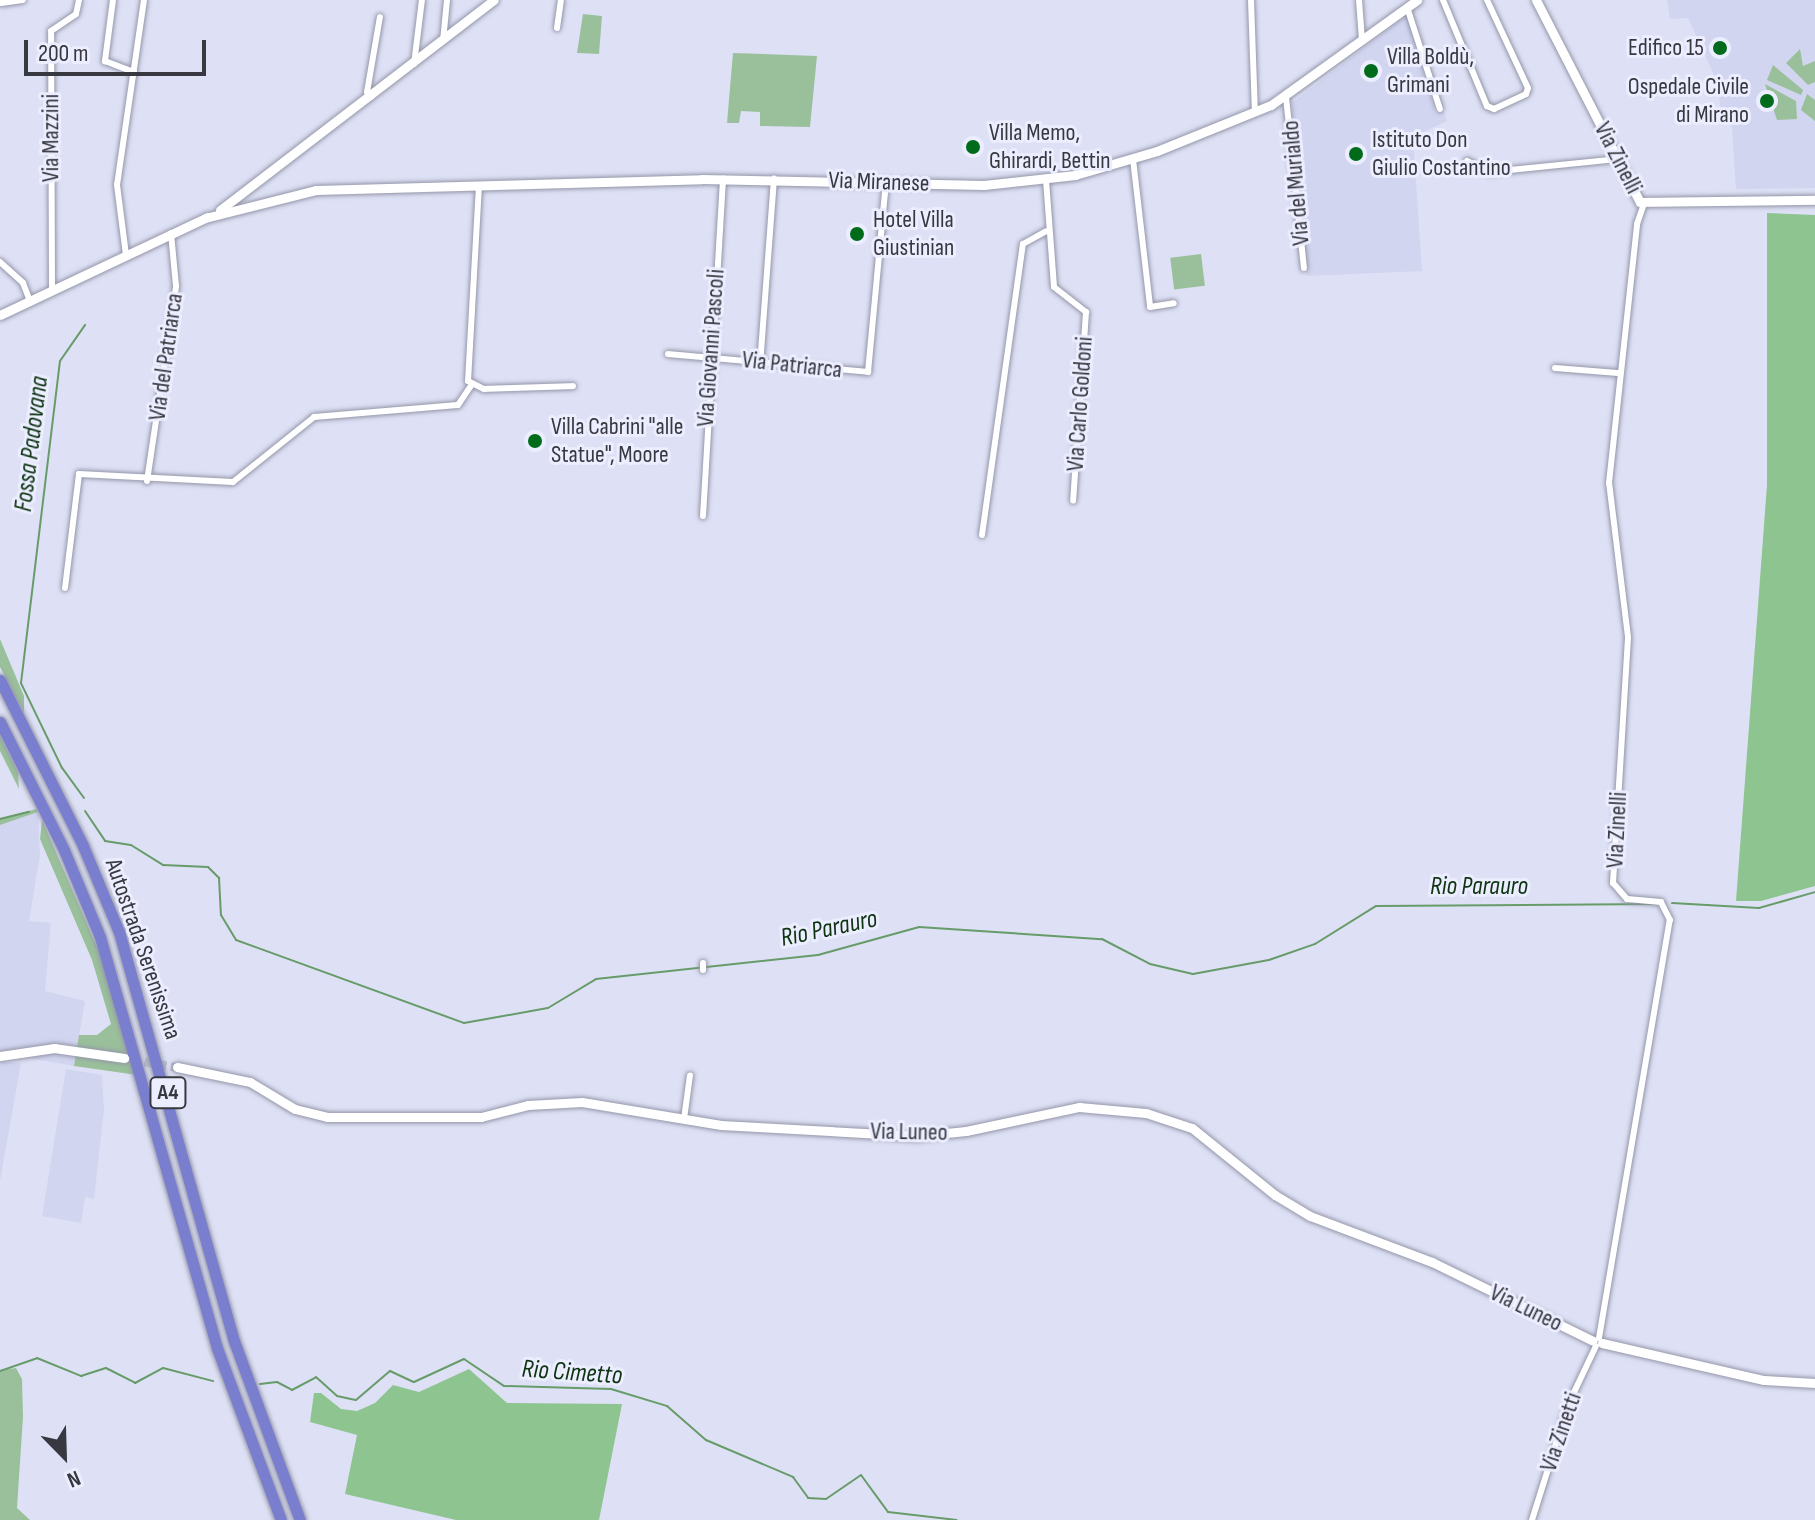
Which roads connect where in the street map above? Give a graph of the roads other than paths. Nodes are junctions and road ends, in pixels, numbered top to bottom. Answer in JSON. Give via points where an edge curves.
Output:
{"nodes":[{"id":1,"x":23,"y":0,"type":"edge"},
{"id":2,"x":79,"y":0,"type":"edge"},
{"id":3,"x":113,"y":0,"type":"edge"},
{"id":4,"x":144,"y":0,"type":"edge"},
{"id":5,"x":422,"y":0,"type":"edge"},
{"id":6,"x":447,"y":0,"type":"edge"},
{"id":7,"x":494,"y":0,"type":"edge"},
{"id":8,"x":561,"y":0,"type":"edge"},
{"id":9,"x":1251,"y":0,"type":"edge"},
{"id":10,"x":1359,"y":0,"type":"edge"},
{"id":11,"x":1417,"y":0,"type":"edge"},
{"id":12,"x":1443,"y":0,"type":"edge"},
{"id":13,"x":1487,"y":0,"type":"edge"},
{"id":14,"x":1536,"y":0,"type":"edge"},
{"id":15,"x":0,"y":3,"type":"edge"},
{"id":16,"x":1407,"y":7,"type":"junction"},
{"id":17,"x":380,"y":17,"type":"dead end"},
{"id":18,"x":557,"y":28,"type":"dead end"},
{"id":19,"x":1363,"y":40,"type":"junction"},
{"id":20,"x":443,"y":41,"type":"junction"},
{"id":21,"x":414,"y":64,"type":"junction"},
{"id":22,"x":134,"y":72,"type":"junction"},
{"id":23,"x":371,"y":97,"type":"junction"},
{"id":24,"x":1286,"y":97,"type":"junction"},
{"id":25,"x":1440,"y":109,"type":"dead end"},
{"id":26,"x":1255,"y":113,"type":"junction"},
{"id":27,"x":1133,"y":159,"type":"junction"},
{"id":28,"x":1620,"y":159,"type":"junction"},
{"id":29,"x":1467,"y":161,"type":"dead end"},
{"id":30,"x":723,"y":179,"type":"junction"},
{"id":31,"x":774,"y":179,"type":"junction"},
{"id":32,"x":1046,"y":180,"type":"junction"},
{"id":33,"x":886,"y":181,"type":"junction"},
{"id":34,"x":261,"y":182,"type":"junction"},
{"id":35,"x":479,"y":185,"type":"junction"},
{"id":36,"x":295,"y":193,"type":"junction"},
{"id":37,"x":244,"y":194,"type":"junction"},
{"id":38,"x":269,"y":195,"type":"junction"},
{"id":39,"x":1815,"y":200,"type":"edge"},
{"id":40,"x":1644,"y":204,"type":"junction"},
{"id":41,"x":205,"y":218,"type":"junction"},
{"id":42,"x":1046,"y":231,"type":"junction"},
{"id":43,"x":171,"y":233,"type":"junction"},
{"id":44,"x":126,"y":255,"type":"junction"},
{"id":45,"x":0,"y":262,"type":"edge"},
{"id":46,"x":1304,"y":268,"type":"dead end"},
{"id":47,"x":52,"y":290,"type":"junction"},
{"id":48,"x":30,"y":301,"type":"junction"},
{"id":49,"x":1174,"y":303,"type":"dead end"},
{"id":50,"x":0,"y":315,"type":"edge"},
{"id":51,"x":668,"y":354,"type":"dead end"},
{"id":52,"x":709,"y":356,"type":"junction"},
{"id":53,"x":760,"y":365,"type":"junction"},
{"id":54,"x":1555,"y":368,"type":"dead end"},
{"id":55,"x":1618,"y":373,"type":"junction"},
{"id":56,"x":471,"y":386,"type":"junction"},
{"id":57,"x":573,"y":386,"type":"dead end"},
{"id":58,"x":147,"y":481,"type":"junction"},
{"id":59,"x":1073,"y":501,"type":"dead end"},
{"id":60,"x":703,"y":516,"type":"dead end"},
{"id":61,"x":982,"y":535,"type":"dead end"},
{"id":62,"x":65,"y":588,"type":"dead end"},
{"id":63,"x":0,"y":680,"type":"edge"},
{"id":64,"x":0,"y":722,"type":"edge"},
{"id":65,"x":0,"y":1056,"type":"edge"},
{"id":66,"x":124,"y":1058,"type":"tunnel mouth"},
{"id":67,"x":177,"y":1067,"type":"tunnel mouth"},
{"id":68,"x":690,"y":1075,"type":"dead end"},
{"id":69,"x":683,"y":1120,"type":"junction"},
{"id":70,"x":1598,"y":1342,"type":"junction"},
{"id":71,"x":1815,"y":1383,"type":"edge"},
{"id":72,"x":281,"y":1520,"type":"edge"},
{"id":73,"x":300,"y":1520,"type":"edge"},
{"id":74,"x":1532,"y":1520,"type":"edge"}],
"edges":[{"from":1,"to":15,"type":"street"},
{"from":2,"to":47,"type":"street","name":"Via Mazzini","via":[[76,14],[51,31]]},
{"from":3,"to":22,"type":"street","via":[[105,61]]},
{"from":4,"to":22,"type":"street"},
{"from":5,"to":21,"type":"street"},
{"from":6,"to":20,"type":"street"},
{"from":7,"to":20,"type":"main road","name":"Via Miranese"},
{"from":8,"to":18,"type":"street"},
{"from":9,"to":26,"type":"street"},
{"from":10,"to":19,"type":"street"},
{"from":11,"to":16,"type":"main road","name":"Via Miranese"},
{"from":12,"to":13,"type":"street","via":[[1487,106],[1494,109],[1528,91]]},
{"from":14,"to":28,"type":"main road","name":"Via Zinelli"},
{"from":16,"to":19,"type":"main road","name":"Via Miranese"},
{"from":16,"to":25,"type":"street"},
{"from":17,"to":23,"type":"street","via":[[367,92]]},
{"from":19,"to":24,"type":"main road","name":"Via Miranese"},
{"from":20,"to":21,"type":"main road","name":"Via Miranese"},
{"from":21,"to":23,"type":"main road","name":"Via Miranese"},
{"from":22,"to":44,"type":"street","via":[[117,185]]},
{"from":23,"to":34,"type":"main road","name":"Via Miranese"},
{"from":24,"to":26,"type":"main road","name":"Via Miranese"},
{"from":24,"to":46,"type":"street","name":"Via del Murialdo"},
{"from":26,"to":27,"type":"main road","name":"Via Miranese"},
{"from":27,"to":32,"type":"main road","name":"Via Miranese"},
{"from":27,"to":49,"type":"street","via":[[1150,307]]},
{"from":28,"to":29,"type":"street","via":[[1490,172]]},
{"from":28,"to":40,"type":"main road","name":"Via Zinelli"},
{"from":30,"to":31,"type":"main road","name":"Via Miranese"},
{"from":30,"to":35,"type":"main road","name":"Via Miranese"},
{"from":30,"to":52,"type":"street","name":"Via Giovanni Pascoli"},
{"from":31,"to":33,"type":"main road","name":"Via Miranese"},
{"from":31,"to":53,"type":"street"},
{"from":32,"to":33,"type":"main road","name":"Via Miranese","via":[[984,185]]},
{"from":32,"to":42,"type":"street","name":"Via Carlo Goldoni"},
{"from":33,"to":53,"type":"street","name":"Via Patriarca","via":[[868,372]]},
{"from":34,"to":37,"type":"main road","name":"Via Miranese"},
{"from":34,"to":38,"type":"main road"},
{"from":35,"to":36,"type":"main road","name":"Via Miranese"},
{"from":35,"to":56,"type":"street","via":[[466,374]]},
{"from":36,"to":38,"type":"main road","name":"Via Miranese"},
{"from":36,"to":41,"type":"main road","name":"Via Miranese"},
{"from":37,"to":38,"type":"main road","name":"Via Miranese"},
{"from":37,"to":41,"type":"main road","name":"Via Miranese"},
{"from":39,"to":40,"type":"main road"},
{"from":40,"to":55,"type":"street","name":"Via Zinelli","via":[[1639,210]]},
{"from":41,"to":43,"type":"main road","name":"Via Miranese"},
{"from":42,"to":59,"type":"street","name":"Via Carlo Goldoni","via":[[1054,287],[1086,312]]},
{"from":42,"to":61,"type":"street","via":[[1024,242]]},
{"from":43,"to":44,"type":"main road","name":"Via Miranese"},
{"from":43,"to":58,"type":"street","name":"Via del Patriarca","via":[[175,297]]},
{"from":44,"to":47,"type":"main road","name":"Via Miranese"},
{"from":45,"to":48,"type":"street","via":[[23,283]]},
{"from":47,"to":48,"type":"main road","name":"Via Miranese"},
{"from":48,"to":50,"type":"main road","name":"Via Miranese"},
{"from":51,"to":52,"type":"street","name":"Via Patriarca"},
{"from":52,"to":53,"type":"street","name":"Via Patriarca"},
{"from":52,"to":60,"type":"street","name":"Via Giovanni Pascoli"},
{"from":54,"to":55,"type":"street"},
{"from":55,"to":70,"type":"street","name":"Via Zinelli","via":[[1609,483],[1628,637],[1613,883],[1627,899],[1661,902],[1670,920]]},
{"from":56,"to":57,"type":"street"},
{"from":56,"to":58,"type":"street","via":[[458,405],[314,417],[233,482]]},
{"from":58,"to":62,"type":"street","via":[[79,474]]},
{"from":63,"to":73,"type":"highway","name":"Autostrada Serenissima","number":"A4","via":[[77,833],[119,932],[234,1341]]},
{"from":64,"to":72,"type":"highway","name":"Autostrada Serenissima","number":"A4","via":[[64,850],[100,937],[217,1348]]},
{"from":65,"to":66,"type":"main road","via":[[54,1048]]},
{"from":67,"to":69,"type":"main road","name":"Via Luneo","via":[[250,1082],[295,1109],[327,1117],[481,1117],[528,1105],[582,1102]]},
{"from":68,"to":69,"type":"street"},
{"from":69,"to":70,"type":"main road","name":"Via Luneo","via":[[927,1136],[1079,1107],[1166,1117],[1192,1128],[1292,1206],[1432,1262]]},
{"from":70,"to":71,"type":"main road","name":"Via Luneo","via":[[1764,1380]]},
{"from":70,"to":74,"type":"street","name":"Via Zinetti","via":[[1568,1405]]}]}
